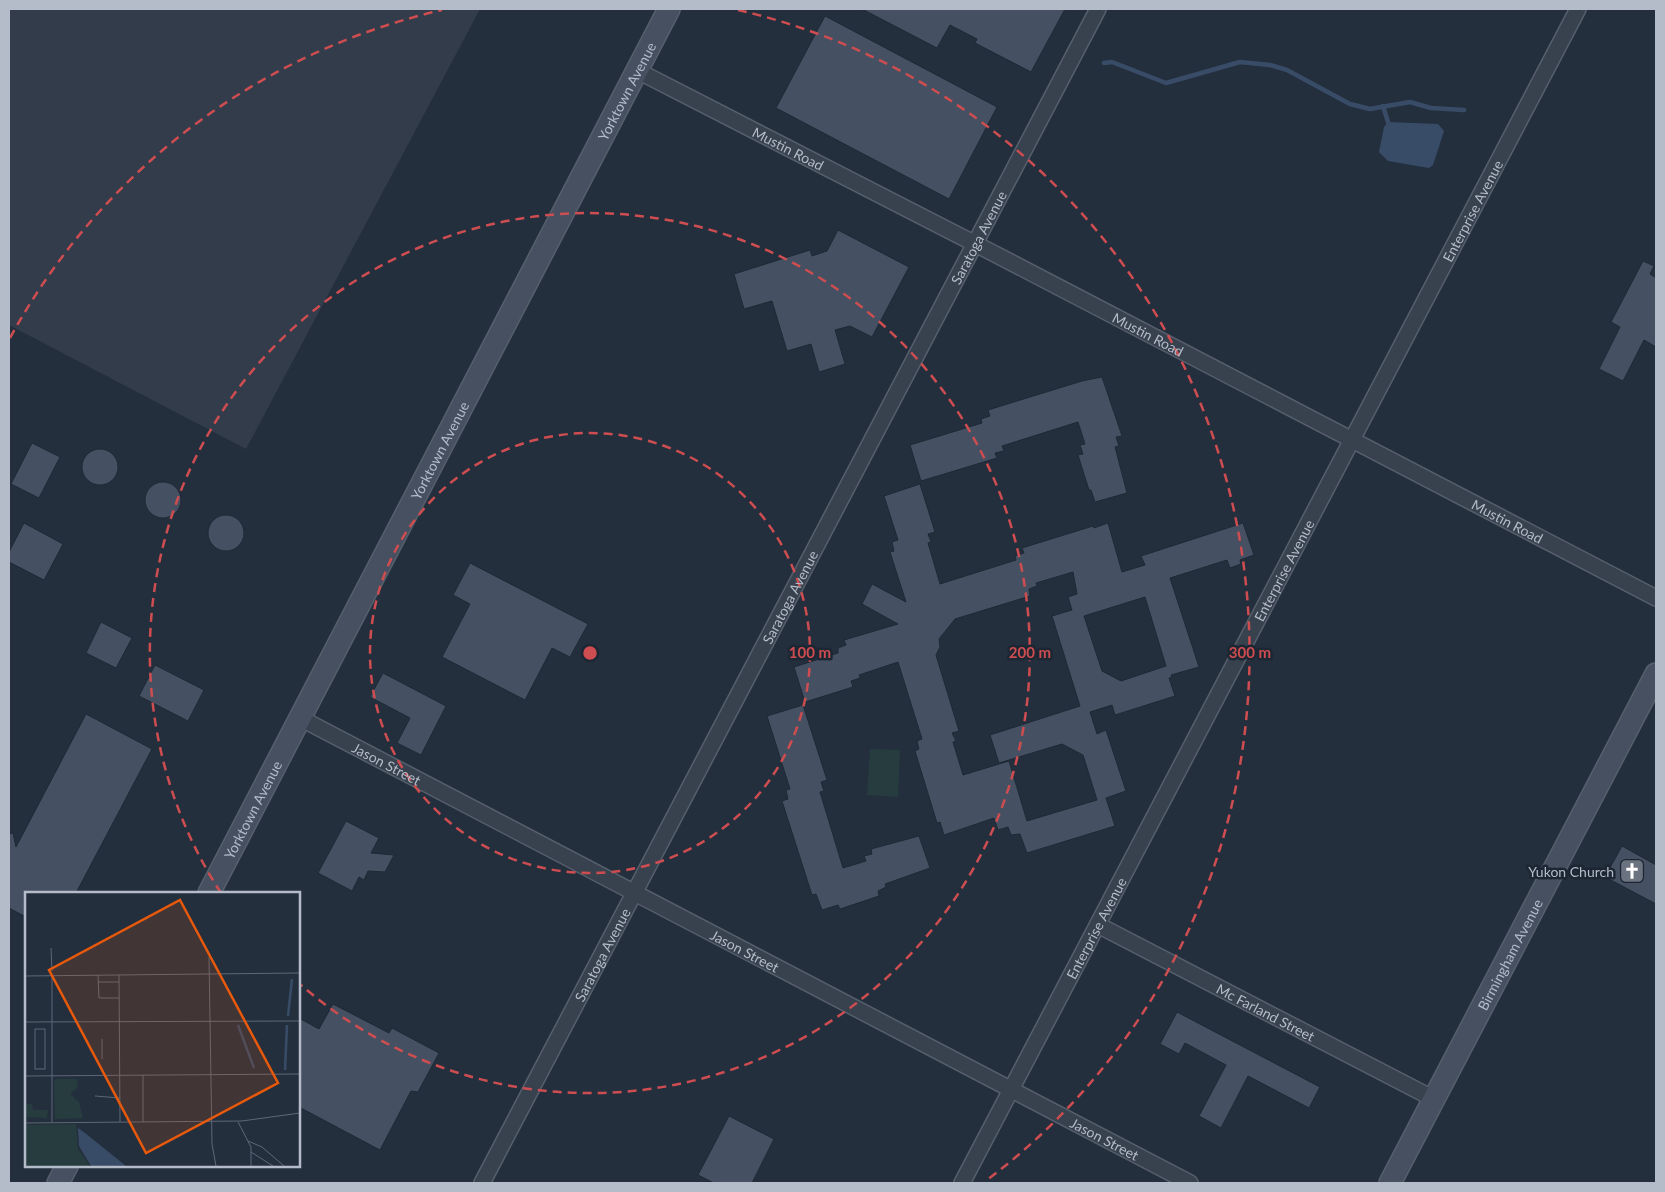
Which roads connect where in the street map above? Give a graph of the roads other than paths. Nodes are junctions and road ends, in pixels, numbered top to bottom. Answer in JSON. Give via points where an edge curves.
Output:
{"nodes":[{"id":1,"x":669,"y":9,"type":"edge"},
{"id":2,"x":1098,"y":9,"type":"edge"},
{"id":3,"x":1578,"y":9,"type":"edge"},
{"id":4,"x":638,"y":71,"type":"junction"},
{"id":5,"x":974,"y":243,"type":"junction"},
{"id":6,"x":1352,"y":440,"type":"junction"},
{"id":7,"x":1656,"y":598,"type":"edge"},
{"id":8,"x":1656,"y":674,"type":"edge"},
{"id":9,"x":300,"y":718,"type":"junction"},
{"id":10,"x":210,"y":892,"type":"edge"},
{"id":11,"x":634,"y":893,"type":"junction"},
{"id":12,"x":1098,"y":925,"type":"junction"},
{"id":13,"x":1011,"y":1090,"type":"junction"},
{"id":14,"x":1434,"y":1099,"type":"junction"},
{"id":15,"x":66,"y":1167,"type":"edge"},
{"id":16,"x":58,"y":1183,"type":"edge"},
{"id":17,"x":482,"y":1183,"type":"edge"},
{"id":18,"x":962,"y":1183,"type":"edge"},
{"id":19,"x":1190,"y":1183,"type":"edge"},
{"id":20,"x":1390,"y":1183,"type":"edge"}],
"edges":[{"from":1,"to":4,"type":"main road","name":"Yorktown Avenue"},
{"from":2,"to":5,"type":"street","name":"Saratoga Avenue"},
{"from":3,"to":6,"type":"street","name":"Enterprise Avenue"},
{"from":4,"to":5,"type":"street","name":"Mustin Road"},
{"from":4,"to":9,"type":"main road","name":"Yorktown Avenue"},
{"from":5,"to":6,"type":"street","name":"Mustin Road"},
{"from":5,"to":11,"type":"street","name":"Saratoga Avenue"},
{"from":6,"to":7,"type":"street","name":"Mustin Road"},
{"from":6,"to":12,"type":"street","name":"Enterprise Avenue"},
{"from":8,"to":14,"type":"main road","name":"Birmingham Avenue"},
{"from":9,"to":10,"type":"main road","name":"Yorktown Avenue"},
{"from":9,"to":11,"type":"street","name":"Jason Street"},
{"from":11,"to":13,"type":"street","name":"Jason Street"},
{"from":11,"to":17,"type":"street","name":"Saratoga Avenue"},
{"from":12,"to":13,"type":"street","name":"Enterprise Avenue"},
{"from":12,"to":14,"type":"street","name":"Mc Farland Street"},
{"from":13,"to":18,"type":"street","name":"Enterprise Avenue"},
{"from":13,"to":19,"type":"street","name":"Jason Street"},
{"from":14,"to":20,"type":"main road","name":"Birmingham Avenue"},
{"from":15,"to":16,"type":"main road"}]}
